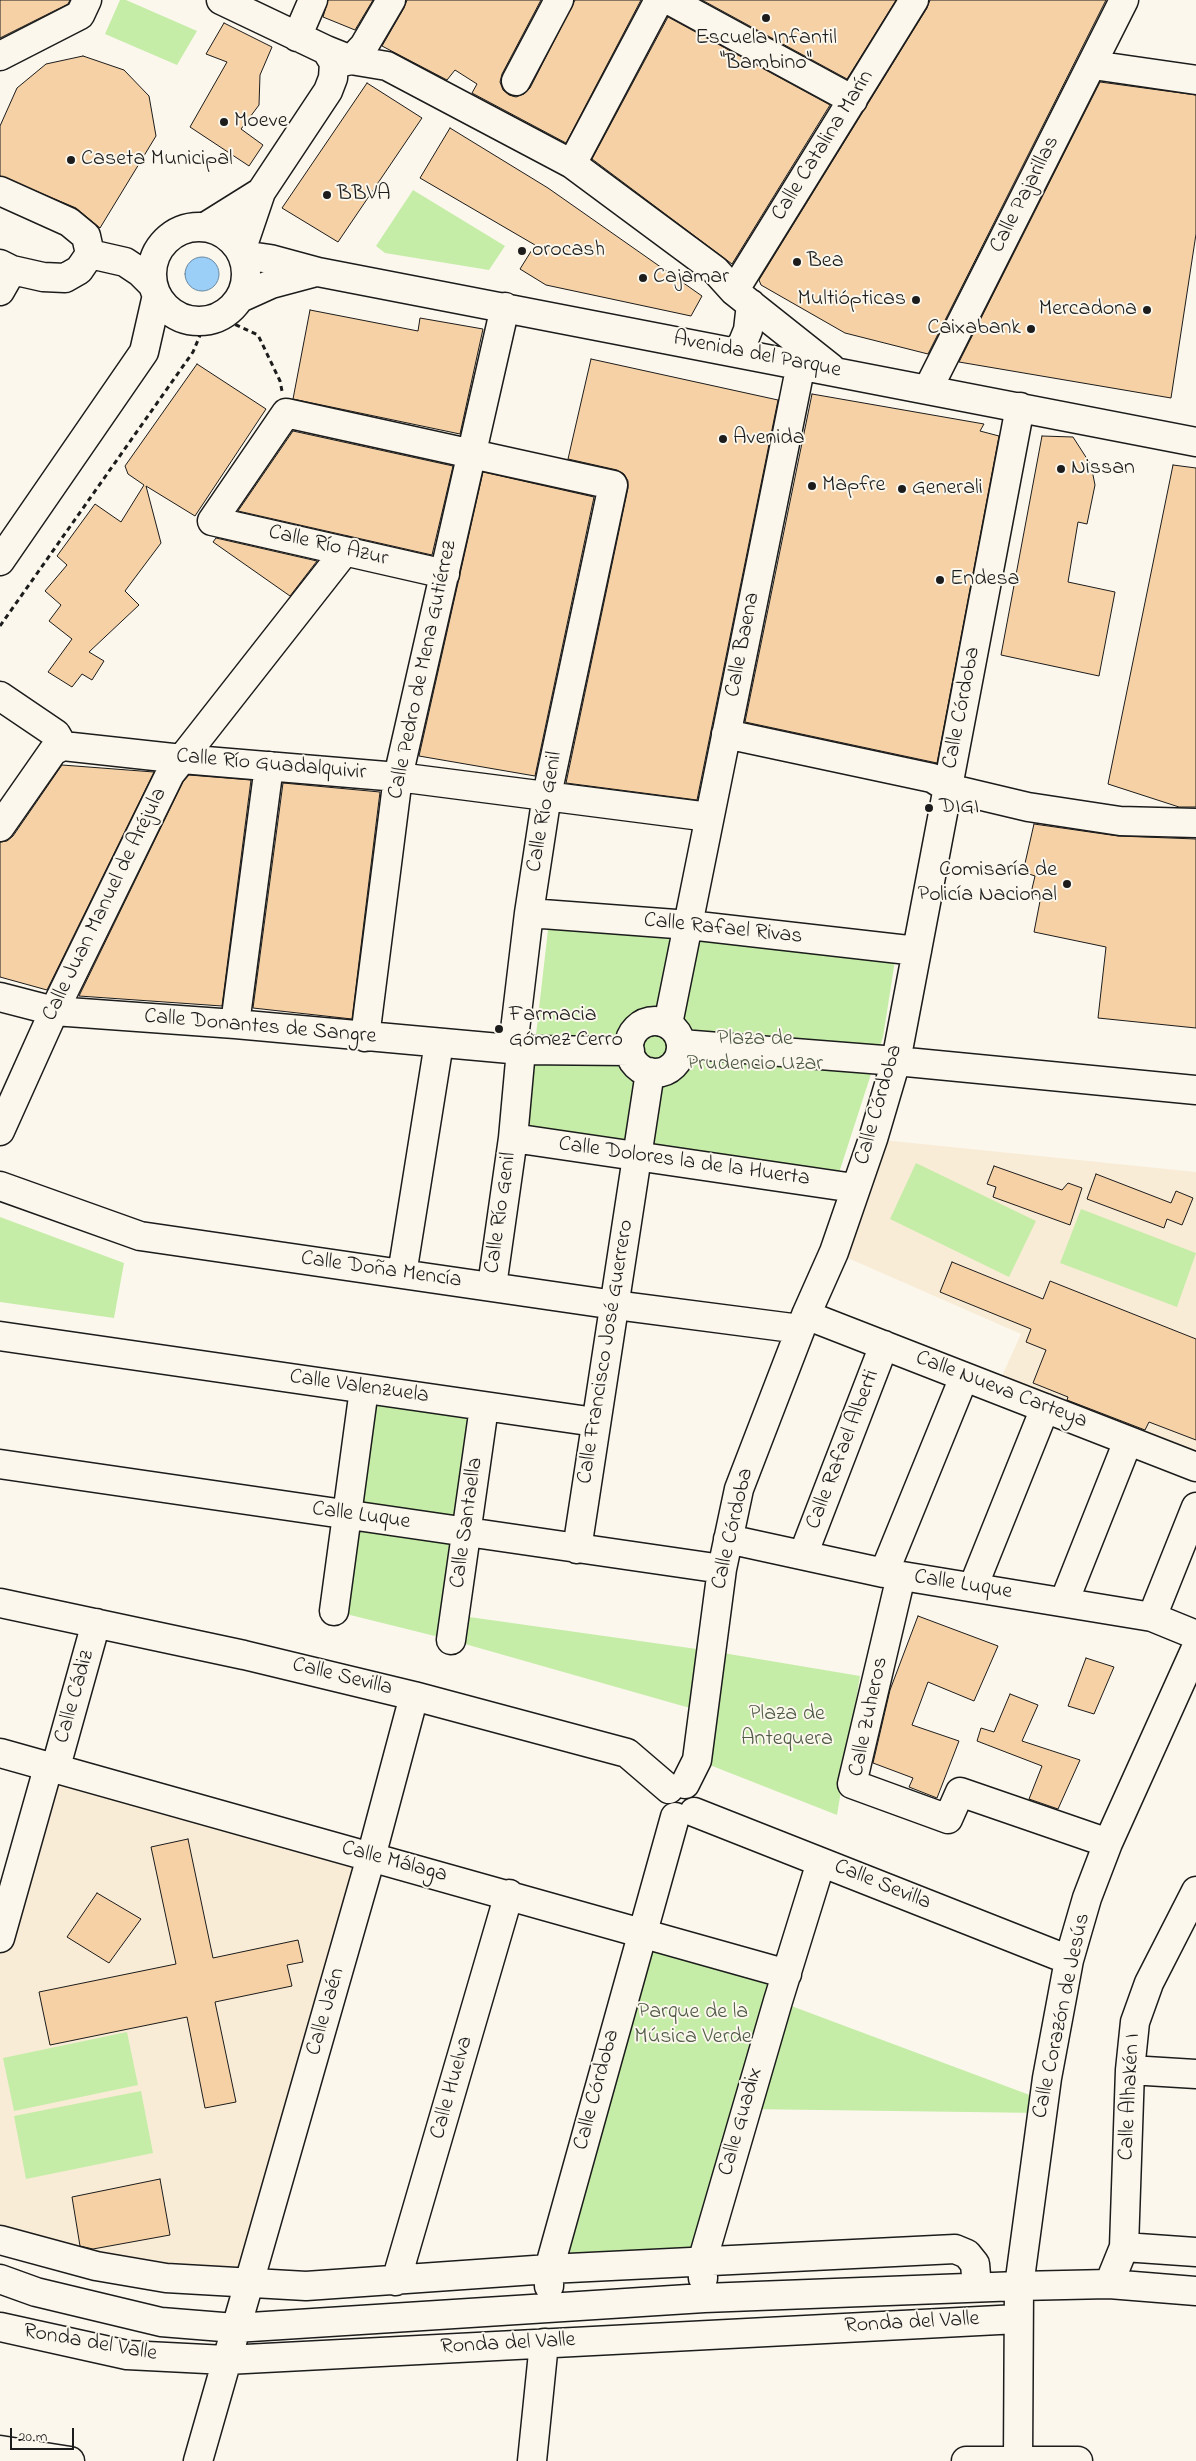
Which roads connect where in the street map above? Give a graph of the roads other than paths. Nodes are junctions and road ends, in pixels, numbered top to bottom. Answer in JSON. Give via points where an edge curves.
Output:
{"nodes":[{"id":1,"x":87,"y":0,"type":"edge"},
{"id":2,"x":221,"y":0,"type":"edge"},
{"id":3,"x":313,"y":0,"type":"edge"},
{"id":4,"x":392,"y":0,"type":"edge"},
{"id":5,"x":559,"y":0,"type":"edge"},
{"id":6,"x":659,"y":0,"type":"edge"},
{"id":7,"x":669,"y":0,"type":"edge"},
{"id":8,"x":914,"y":0,"type":"edge"},
{"id":9,"x":1124,"y":0,"type":"edge"},
{"id":10,"x":297,"y":37,"type":"junction"},
{"id":11,"x":0,"y":56,"type":"edge"},
{"id":12,"x":337,"y":58,"type":"junction"},
{"id":13,"x":1093,"y":65,"type":"junction"},
{"id":14,"x":1196,"y":80,"type":"edge"},
{"id":15,"x":516,"y":81,"type":"dead end"},
{"id":16,"x":853,"y":100,"type":"junction"},
{"id":17,"x":572,"y":164,"type":"junction"},
{"id":18,"x":0,"y":191,"type":"edge"},
{"id":19,"x":261,"y":192,"type":"junction"},
{"id":20,"x":205,"y":227,"type":"junction"},
{"id":21,"x":158,"y":252,"type":"junction"},
{"id":22,"x":241,"y":253,"type":"junction"},
{"id":23,"x":90,"y":254,"type":"junction"},
{"id":24,"x":125,"y":262,"type":"junction"},
{"id":25,"x":318,"y":272,"type":"junction"},
{"id":26,"x":4,"y":275,"type":"edge"},
{"id":27,"x":155,"y":290,"type":"junction"},
{"id":28,"x":240,"y":298,"type":"junction"},
{"id":29,"x":743,"y":298,"type":"junction"},
{"id":30,"x":505,"y":307,"type":"junction"},
{"id":31,"x":206,"y":320,"type":"junction"},
{"id":32,"x":144,"y":352,"type":"junction"},
{"id":33,"x":739,"y":352,"type":"junction"},
{"id":34,"x":801,"y":364,"type":"junction"},
{"id":35,"x":834,"y":371,"type":"junction"},
{"id":36,"x":928,"y":389,"type":"junction"},
{"id":37,"x":1020,"y":407,"type":"junction"},
{"id":38,"x":1196,"y":442,"type":"edge"},
{"id":39,"x":472,"y":453,"type":"junction"},
{"id":40,"x":345,"y":551,"type":"junction"},
{"id":41,"x":0,"y":561,"type":"edge"},
{"id":42,"x":445,"y":574,"type":"junction"},
{"id":43,"x":0,"y":696,"type":"edge"},
{"id":44,"x":726,"y":734,"type":"junction"},
{"id":45,"x":63,"y":746,"type":"junction"},
{"id":46,"x":182,"y":760,"type":"junction"},
{"id":47,"x":269,"y":766,"type":"junction"},
{"id":48,"x":398,"y":777,"type":"junction"},
{"id":49,"x":948,"y":788,"type":"junction"},
{"id":50,"x":548,"y":795,"type":"junction"},
{"id":51,"x":709,"y":817,"type":"junction"},
{"id":52,"x":1196,"y":823,"type":"edge"},
{"id":53,"x":0,"y":827,"type":"edge"},
{"id":54,"x":529,"y":913,"type":"junction"},
{"id":55,"x":689,"y":926,"type":"junction"},
{"id":56,"x":917,"y":951,"type":"junction"},
{"id":57,"x":0,"y":997,"type":"edge"},
{"id":58,"x":54,"y":1011,"type":"junction"},
{"id":59,"x":235,"y":1024,"type":"junction"},
{"id":60,"x":674,"y":1034,"type":"junction"},
{"id":61,"x":365,"y":1037,"type":"junction"},
{"id":62,"x":439,"y":1043,"type":"junction"},
{"id":63,"x":521,"y":1050,"type":"junction"},
{"id":64,"x":630,"y":1051,"type":"junction"},
{"id":65,"x":896,"y":1061,"type":"junction"},
{"id":66,"x":650,"y":1072,"type":"junction"},
{"id":67,"x":1196,"y":1090,"type":"edge"},
{"id":68,"x":0,"y":1131,"type":"edge"},
{"id":69,"x":513,"y":1138,"type":"junction"},
{"id":70,"x":637,"y":1155,"type":"junction"},
{"id":71,"x":0,"y":1186,"type":"edge"},
{"id":72,"x":854,"y":1188,"type":"junction"},
{"id":73,"x":402,"y":1274,"type":"junction"},
{"id":74,"x":492,"y":1286,"type":"junction"},
{"id":75,"x":615,"y":1305,"type":"junction"},
{"id":76,"x":803,"y":1322,"type":"junction"},
{"id":77,"x":0,"y":1336,"type":"edge"},
{"id":78,"x":884,"y":1345,"type":"junction"},
{"id":79,"x":964,"y":1377,"type":"junction"},
{"id":80,"x":364,"y":1389,"type":"junction"},
{"id":81,"x":484,"y":1407,"type":"junction"},
{"id":82,"x":1045,"y":1408,"type":"junction"},
{"id":83,"x":595,"y":1422,"type":"junction"},
{"id":84,"x":1128,"y":1441,"type":"junction"},
{"id":85,"x":0,"y":1464,"type":"edge"},
{"id":86,"x":1196,"y":1467,"type":"edge"},
{"id":87,"x":1196,"y":1507,"type":"edge"},
{"id":88,"x":347,"y":1515,"type":"junction"},
{"id":89,"x":467,"y":1532,"type":"junction"},
{"id":90,"x":728,"y":1539,"type":"junction"},
{"id":91,"x":577,"y":1549,"type":"junction"},
{"id":92,"x":803,"y":1555,"type":"junction"},
{"id":93,"x":722,"y":1569,"type":"junction"},
{"id":94,"x":893,"y":1574,"type":"junction"},
{"id":95,"x":973,"y":1587,"type":"junction"},
{"id":96,"x":1064,"y":1602,"type":"junction"},
{"id":97,"x":0,"y":1603,"type":"edge"},
{"id":98,"x":334,"y":1611,"type":"dead end"},
{"id":99,"x":1152,"y":1617,"type":"junction"},
{"id":100,"x":96,"y":1623,"type":"junction"},
{"id":101,"x":1196,"y":1635,"type":"edge"},
{"id":102,"x":451,"y":1640,"type":"dead end"},
{"id":103,"x":1196,"y":1648,"type":"edge"},
{"id":104,"x":414,"y":1696,"type":"junction"},
{"id":105,"x":0,"y":1753,"type":"edge"},
{"id":106,"x":52,"y":1769,"type":"junction"},
{"id":107,"x":677,"y":1787,"type":"junction"},
{"id":108,"x":684,"y":1815,"type":"junction"},
{"id":109,"x":1108,"y":1843,"type":"junction"},
{"id":110,"x":371,"y":1858,"type":"junction"},
{"id":111,"x":821,"y":1862,"type":"junction"},
{"id":112,"x":1196,"y":1891,"type":"edge"},
{"id":113,"x":509,"y":1894,"type":"junction"},
{"id":114,"x":1188,"y":1921,"type":"edge"},
{"id":115,"x":642,"y":1933,"type":"junction"},
{"id":116,"x":0,"y":1938,"type":"edge"},
{"id":117,"x":1069,"y":1960,"type":"junction"},
{"id":118,"x":787,"y":1974,"type":"junction"},
{"id":119,"x":1130,"y":2070,"type":"junction"},
{"id":120,"x":1196,"y":2074,"type":"edge"},
{"id":121,"x":0,"y":2240,"type":"edge"},
{"id":122,"x":1124,"y":2247,"type":"junction"},
{"id":123,"x":1196,"y":2252,"type":"edge"},
{"id":124,"x":702,"y":2262,"type":"junction"},
{"id":125,"x":549,"y":2269,"type":"junction"},
{"id":126,"x":0,"y":2280,"type":"edge"},
{"id":127,"x":396,"y":2281,"type":"junction"},
{"id":128,"x":250,"y":2283,"type":"junction"},
{"id":129,"x":1109,"y":2284,"type":"junction"},
{"id":130,"x":1020,"y":2286,"type":"junction"},
{"id":131,"x":977,"y":2287,"type":"junction"},
{"id":132,"x":1196,"y":2291,"type":"edge"},
{"id":133,"x":704,"y":2298,"type":"junction"},
{"id":134,"x":549,"y":2308,"type":"junction"},
{"id":135,"x":1018,"y":2319,"type":"junction"},
{"id":136,"x":0,"y":2328,"type":"edge"},
{"id":137,"x":235,"y":2328,"type":"junction"},
{"id":138,"x":544,"y":2343,"type":"junction"},
{"id":139,"x":226,"y":2360,"type":"junction"},
{"id":140,"x":0,"y":2450,"type":"edge"},
{"id":141,"x":1018,"y":2460,"type":"edge"},
{"id":142,"x":70,"y":2461,"type":"edge"},
{"id":143,"x":198,"y":2461,"type":"edge"},
{"id":144,"x":532,"y":2461,"type":"edge"},
{"id":145,"x":966,"y":2461,"type":"edge"},
{"id":146,"x":1078,"y":2461,"type":"edge"}],
"edges":[{"from":1,"to":11,"type":"street","via":[[80,15]]},
{"from":2,"to":10,"type":"street"},
{"from":3,"to":10,"type":"street"},
{"from":4,"to":12,"type":"street","via":[[364,46]]},
{"from":5,"to":15,"type":"street"},
{"from":6,"to":17,"type":"street"},
{"from":7,"to":16,"type":"street"},
{"from":8,"to":16,"type":"street","name":"Calle Catalina Marín"},
{"from":9,"to":13,"type":"street","name":"Calle Pajarillas"},
{"from":10,"to":12,"type":"street"},
{"from":12,"to":17,"type":"street","via":[[387,66]]},
{"from":12,"to":19,"type":"street","via":[[328,91]]},
{"from":13,"to":14,"type":"street"},
{"from":13,"to":36,"type":"street","name":"Calle Pajarillas"},
{"from":16,"to":29,"type":"street","name":"Calle Catalina Marín"},
{"from":17,"to":29,"type":"street","via":[[716,270]]},
{"from":18,"to":23,"type":"street","via":[[70,222],[86,236]]},
{"from":19,"to":20,"type":"street"},
{"from":19,"to":22,"type":"street"},
{"from":20,"to":21,"type":"street","via":[[173,235]]},
{"from":20,"to":22,"type":"street","via":[[226,235]]},
{"from":21,"to":24,"type":"street"},
{"from":21,"to":27,"type":"street","via":[[153,262]]},
{"from":22,"to":25,"type":"street","name":"Avenida del Parque"},
{"from":22,"to":28,"type":"street","via":[[247,274]]},
{"from":23,"to":24,"type":"street"},
{"from":23,"to":26,"type":"street","via":[[79,270],[65,278]]},
{"from":24,"to":27,"type":"street","via":[[140,272]]},
{"from":25,"to":28,"type":"street","name":"Avenida del Parque","via":[[271,284]]},
{"from":25,"to":30,"type":"street","name":"Avenida del Parque"},
{"from":27,"to":31,"type":"street","via":[[172,313]]},
{"from":27,"to":32,"type":"street"},
{"from":28,"to":31,"type":"street","via":[[231,309]]},
{"from":29,"to":33,"type":"street","via":[[748,330]]},
{"from":29,"to":35,"type":"street"},
{"from":30,"to":33,"type":"street","name":"Avenida del Parque"},
{"from":30,"to":39,"type":"street","name":"Calle Pedro de Mena Gutiérrez"},
{"from":31,"to":32,"type":"street"},
{"from":32,"to":41,"type":"street"},
{"from":33,"to":34,"type":"street","name":"Avenida del Parque"},
{"from":34,"to":35,"type":"street","name":"Avenida del Parque"},
{"from":34,"to":44,"type":"street","name":"Calle Baena"},
{"from":35,"to":36,"type":"street","name":"Avenida del Parque"},
{"from":36,"to":37,"type":"street","name":"Avenida del Parque"},
{"from":37,"to":38,"type":"street","name":"Avenida del Parque"},
{"from":37,"to":49,"type":"street","name":"Calle Córdoba"},
{"from":39,"to":40,"type":"street","name":"Calle Río Azur","via":[[286,413],[212,521]]},
{"from":39,"to":42,"type":"street","name":"Calle Pedro de Mena Gutiérrez"},
{"from":39,"to":50,"type":"street","name":"Calle Río Genil","via":[[613,485]]},
{"from":40,"to":42,"type":"street","name":"Calle Río Azur"},
{"from":40,"to":46,"type":"street","name":"Calle Juan Manuel de Aréjula"},
{"from":42,"to":48,"type":"street","name":"Calle Pedro de Mena Gutiérrez"},
{"from":43,"to":45,"type":"street","via":[[56,734]]},
{"from":44,"to":49,"type":"street","via":[[932,778]]},
{"from":44,"to":51,"type":"street","name":"Calle Baena"},
{"from":45,"to":46,"type":"street","name":"Calle Río Guadalquivir"},
{"from":45,"to":53,"type":"street","via":[[53,751]]},
{"from":46,"to":47,"type":"street","name":"Calle Río Guadalquivir"},
{"from":46,"to":58,"type":"street","name":"Calle Juan Manuel de Aréjula","via":[[170,774]]},
{"from":47,"to":48,"type":"street","name":"Calle Río Guadalquivir"},
{"from":47,"to":59,"type":"street"},
{"from":48,"to":50,"type":"street","name":"Calle Río Guadalquivir"},
{"from":48,"to":61,"type":"street","name":"Calle Pedro de Mena Gutiérrez"},
{"from":49,"to":52,"type":"street","via":[[1028,807],[1101,818]]},
{"from":49,"to":56,"type":"street","name":"Calle Córdoba"},
{"from":50,"to":51,"type":"street","name":"Calle Río Guadalquivir"},
{"from":50,"to":54,"type":"street","name":"Calle Río Genil"},
{"from":51,"to":55,"type":"street","name":"Calle Baena"},
{"from":54,"to":55,"type":"street","name":"Calle Rafael Rivas"},
{"from":54,"to":63,"type":"street","name":"Calle Río Genil","via":[[515,1030]]},
{"from":55,"to":56,"type":"street","name":"Calle Rafael Rivas"},
{"from":55,"to":60,"type":"street","name":"Calle Baena"},
{"from":56,"to":65,"type":"street","name":"Calle Córdoba"},
{"from":57,"to":58,"type":"street","name":"Calle Donantes de Sangre"},
{"from":58,"to":59,"type":"street","name":"Calle Donantes de Sangre"},
{"from":58,"to":68,"type":"street","name":"Calle Juan Manuel de Aréjula"},
{"from":59,"to":61,"type":"street","name":"Calle Donantes de Sangre"},
{"from":60,"to":64,"type":"street","via":[[652,1021],[644,1023],[632,1035]]},
{"from":60,"to":65,"type":"street"},
{"from":60,"to":66,"type":"street","via":[[678,1060],[658,1073]]},
{"from":61,"to":62,"type":"street","name":"Calle Donantes de Sangre"},
{"from":62,"to":63,"type":"street","name":"Calle Donantes de Sangre"},
{"from":62,"to":73,"type":"street"},
{"from":63,"to":64,"type":"street","name":"Calle Donantes de Sangre"},
{"from":63,"to":69,"type":"street","name":"Calle Río Genil"},
{"from":64,"to":66,"type":"street","via":[[637,1065]]},
{"from":65,"to":67,"type":"street"},
{"from":65,"to":72,"type":"street","name":"Calle Córdoba","via":[[873,1139]]},
{"from":66,"to":70,"type":"street","name":"Calle Francisco José Guerrero"},
{"from":69,"to":70,"type":"street","name":"Calle Dolores la de la Huerta"},
{"from":69,"to":74,"type":"street","name":"Calle Río Genil"},
{"from":70,"to":72,"type":"street","name":"Calle Dolores la de la Huerta"},
{"from":70,"to":75,"type":"street","name":"Calle Francisco José Guerrero"},
{"from":71,"to":73,"type":"street","name":"Calle Doña Mencía","via":[[140,1236]]},
{"from":72,"to":76,"type":"street","name":"Calle Córdoba","via":[[834,1252]]},
{"from":73,"to":74,"type":"street","name":"Calle Doña Mencía"},
{"from":74,"to":75,"type":"street","name":"Calle Doña Mencía"},
{"from":75,"to":76,"type":"street","name":"Calle Doña Mencía"},
{"from":75,"to":83,"type":"street","name":"Calle Francisco José Guerrero"},
{"from":76,"to":78,"type":"street","name":"Calle Nueva Carteya"},
{"from":76,"to":90,"type":"street","name":"Calle Córdoba","via":[[739,1489]]},
{"from":77,"to":80,"type":"street","name":"Calle Valenzuela"},
{"from":78,"to":79,"type":"street","name":"Calle Nueva Carteya"},
{"from":78,"to":92,"type":"street","name":"Calle Rafael Alberti"},
{"from":79,"to":82,"type":"street","name":"Calle Nueva Carteya"},
{"from":79,"to":94,"type":"street"},
{"from":80,"to":81,"type":"street","name":"Calle Valenzuela"},
{"from":80,"to":88,"type":"street"},
{"from":81,"to":83,"type":"street","name":"Calle Valenzuela"},
{"from":81,"to":89,"type":"street","name":"Calle Santaella"},
{"from":82,"to":84,"type":"street","name":"Calle Nueva Carteya"},
{"from":82,"to":95,"type":"street"},
{"from":83,"to":91,"type":"street","name":"Calle Francisco José Guerrero"},
{"from":84,"to":86,"type":"street","name":"Calle Nueva Carteya"},
{"from":84,"to":96,"type":"street"},
{"from":85,"to":88,"type":"street","name":"Calle Luque"},
{"from":87,"to":99,"type":"street"},
{"from":88,"to":89,"type":"street","name":"Calle Luque"},
{"from":88,"to":98,"type":"street"},
{"from":89,"to":91,"type":"street","name":"Calle Luque"},
{"from":89,"to":102,"type":"street","name":"Calle Santaella"},
{"from":90,"to":92,"type":"street","name":"Calle Luque"},
{"from":90,"to":93,"type":"street","name":"Calle Córdoba"},
{"from":91,"to":93,"type":"street","name":"Calle Luque"},
{"from":92,"to":94,"type":"street","name":"Calle Luque"},
{"from":93,"to":107,"type":"street","name":"Calle Córdoba","via":[[697,1760]]},
{"from":94,"to":95,"type":"street","name":"Calle Luque"},
{"from":94,"to":109,"type":"street","name":"Calle Zuheros","via":[[852,1784],[948,1819],[960,1792]]},
{"from":95,"to":96,"type":"street","name":"Calle Luque"},
{"from":96,"to":99,"type":"street","name":"Calle Luque"},
{"from":97,"to":100,"type":"street","name":"Calle Sevilla"},
{"from":99,"to":101,"type":"street","name":"Calle Luque"},
{"from":100,"to":104,"type":"street","name":"Calle Sevilla"},
{"from":100,"to":106,"type":"street","name":"Calle Cádiz"},
{"from":103,"to":109,"type":"street","name":"Calle Corazón de Jesús"},
{"from":104,"to":107,"type":"street","name":"Calle Sevilla","via":[[627,1753]]},
{"from":104,"to":110,"type":"street","name":"Calle Jaén"},
{"from":105,"to":106,"type":"street","name":"Calle Málaga"},
{"from":106,"to":110,"type":"street","name":"Calle Málaga"},
{"from":106,"to":116,"type":"street","name":"Calle Cádiz"},
{"from":107,"to":108,"type":"street","via":[[664,1805],[666,1810]]},
{"from":108,"to":111,"type":"street","name":"Calle Sevilla"},
{"from":108,"to":115,"type":"street","name":"Calle Córdoba"},
{"from":109,"to":117,"type":"street","name":"Calle Corazón de Jesús","via":[[1087,1898]]},
{"from":110,"to":113,"type":"street","name":"Calle Málaga"},
{"from":110,"to":128,"type":"street","name":"Calle Jaén"},
{"from":111,"to":117,"type":"street","name":"Calle Sevilla"},
{"from":111,"to":118,"type":"street","name":"Calle Guadix"},
{"from":112,"to":114,"type":"street","name":"Calle Alhakén I"},
{"from":113,"to":115,"type":"street","name":"Calle Málaga"},
{"from":113,"to":127,"type":"street","name":"Calle Huelva"},
{"from":114,"to":119,"type":"street","name":"Calle Alhakén I","via":[[1148,1983],[1135,2022]]},
{"from":115,"to":118,"type":"street","name":"Calle Málaga"},
{"from":115,"to":125,"type":"street","name":"Calle Córdoba"},
{"from":117,"to":130,"type":"street","name":"Calle Corazón de Jesús","via":[[1047,2078]]},
{"from":118,"to":124,"type":"street","name":"Calle Guadix"},
{"from":119,"to":120,"type":"street"},
{"from":119,"to":122,"type":"street","name":"Calle Alhakén I"},
{"from":121,"to":128,"type":"street","name":"Ronda del Valle","via":[[96,2266],[166,2278]]},
{"from":122,"to":123,"type":"street"},
{"from":122,"to":129,"type":"street","name":"Calle Alhakén I"},
{"from":124,"to":125,"type":"street","name":"Ronda del Valle"},
{"from":124,"to":131,"type":"street","name":"Ronda del Valle","via":[[955,2248],[967,2254],[975,2264]]},
{"from":124,"to":133,"type":"street","name":"Calle Guadix"},
{"from":125,"to":127,"type":"street","name":"Ronda del Valle"},
{"from":125,"to":134,"type":"street","name":"Calle Córdoba"},
{"from":126,"to":137,"type":"street","name":"Ronda del Valle","via":[[36,2292],[161,2322]]},
{"from":127,"to":128,"type":"street","name":"Ronda del Valle","via":[[306,2286]]},
{"from":128,"to":137,"type":"street","name":"Calle Jaén"},
{"from":129,"to":130,"type":"street","name":"Ronda del Valle"},
{"from":129,"to":132,"type":"street","name":"Ronda del Valle"},
{"from":130,"to":131,"type":"street","name":"Ronda del Valle"},
{"from":130,"to":135,"type":"street","name":"Calle Corazón de Jesús"},
{"from":131,"to":133,"type":"street","name":"Ronda del Valle"},
{"from":133,"to":134,"type":"street","name":"Ronda del Valle"},
{"from":134,"to":137,"type":"street","name":"Ronda del Valle"},
{"from":135,"to":138,"type":"street","name":"Ronda del Valle"},
{"from":135,"to":141,"type":"street","name":"Calle Corazón de Jesús"},
{"from":136,"to":139,"type":"street","name":"Ronda del Valle","via":[[127,2355]]},
{"from":137,"to":139,"type":"street","name":"Calle Jaén"},
{"from":138,"to":139,"type":"street","name":"Ronda del Valle"},
{"from":138,"to":144,"type":"street"},
{"from":139,"to":143,"type":"street","name":"Calle Jaén"},
{"from":140,"to":142,"type":"street"},
{"from":141,"to":145,"type":"street"},
{"from":141,"to":146,"type":"street"}]}
